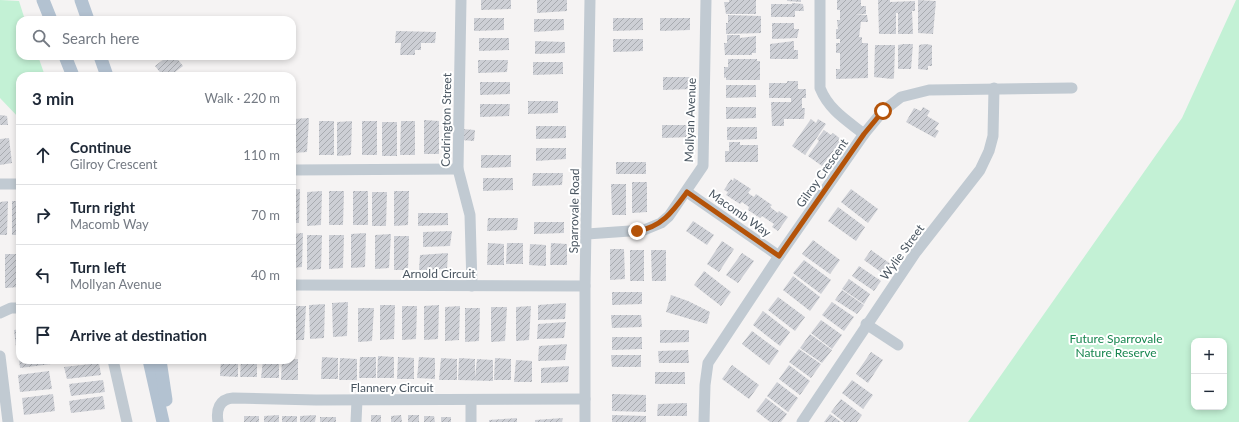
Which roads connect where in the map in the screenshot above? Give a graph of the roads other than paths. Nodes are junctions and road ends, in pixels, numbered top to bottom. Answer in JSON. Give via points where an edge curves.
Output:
{"nodes":[{"id":1,"x":43,"y":0,"type":"edge"},
{"id":2,"x":81,"y":0,"type":"edge"},
{"id":3,"x":461,"y":0,"type":"edge"},
{"id":4,"x":590,"y":0,"type":"edge"},
{"id":5,"x":706,"y":0,"type":"edge"},
{"id":6,"x":820,"y":0,"type":"edge"},
{"id":7,"x":49,"y":16,"type":"edge"},
{"id":8,"x":87,"y":16,"type":"edge"},
{"id":9,"x":67,"y":60,"type":"edge"},
{"id":10,"x":101,"y":60,"type":"edge"},
{"id":11,"x":71,"y":72,"type":"edge"},
{"id":12,"x":105,"y":72,"type":"edge"},
{"id":13,"x":994,"y":88,"type":"junction"},
{"id":14,"x":1072,"y":88,"type":"dead end"},
{"id":15,"x":864,"y":134,"type":"junction"},
{"id":16,"x":296,"y":170,"type":"edge"},
{"id":17,"x":458,"y":170,"type":"junction"},
{"id":18,"x":0,"y":184,"type":"edge"},
{"id":19,"x":16,"y":184,"type":"edge"},
{"id":20,"x":687,"y":192,"type":"junction"},
{"id":21,"x":587,"y":234,"type":"junction"},
{"id":22,"x":779,"y":256,"type":"junction"},
{"id":23,"x":296,"y":285,"type":"edge"},
{"id":24,"x":472,"y":286,"type":"junction"},
{"id":25,"x":585,"y":286,"type":"junction"},
{"id":26,"x":16,"y":308,"type":"edge"},
{"id":27,"x":0,"y":313,"type":"edge"},
{"id":28,"x":866,"y":324,"type":"junction"},
{"id":29,"x":898,"y":345,"type":"dead end"},
{"id":30,"x":0,"y":356,"type":"edge"},
{"id":31,"x":114,"y":364,"type":"edge"},
{"id":32,"x":150,"y":364,"type":"edge"},
{"id":33,"x":161,"y":364,"type":"edge"},
{"id":34,"x":585,"y":399,"type":"junction"},
{"id":35,"x":357,"y":400,"type":"junction"},
{"id":36,"x":471,"y":401,"type":"junction"},
{"id":37,"x":8,"y":422,"type":"edge"},
{"id":38,"x":127,"y":422,"type":"edge"},
{"id":39,"x":163,"y":422,"type":"edge"},
{"id":40,"x":170,"y":422,"type":"edge"},
{"id":41,"x":218,"y":422,"type":"edge"},
{"id":42,"x":356,"y":422,"type":"edge"},
{"id":43,"x":471,"y":422,"type":"edge"},
{"id":44,"x":585,"y":422,"type":"edge"},
{"id":45,"x":704,"y":422,"type":"edge"},
{"id":46,"x":802,"y":422,"type":"edge"}],
"edges":[{"from":1,"to":7,"type":"main road"},
{"from":2,"to":8,"type":"main road"},
{"from":3,"to":17,"type":"street","name":"Codrington Street"},
{"from":4,"to":21,"type":"street","name":"Sparrovale Road"},
{"from":5,"to":20,"type":"street","name":"Mollyan Avenue","via":[[704,160]]},
{"from":6,"to":15,"type":"street","via":[[820,88],[833,110]]},
{"from":9,"to":11,"type":"main road"},
{"from":10,"to":12,"type":"main road"},
{"from":13,"to":14,"type":"street","name":"Gilroy Crescent"},
{"from":13,"to":15,"type":"street","name":"Gilroy Crescent","via":[[929,90],[901,97],[883,111]]},
{"from":13,"to":28,"type":"street","name":"Wylie Street","via":[[993,136],[980,170],[916,252]]},
{"from":15,"to":22,"type":"street","name":"Gilroy Crescent"},
{"from":16,"to":17,"type":"street"},
{"from":17,"to":24,"type":"street","name":"Codrington Street","via":[[470,215]]},
{"from":18,"to":19,"type":"street"},
{"from":20,"to":21,"type":"street","name":"Mollyan Avenue","via":[[669,216],[653,227],[637,231]]},
{"from":20,"to":22,"type":"street","name":"Macomb Way"},
{"from":21,"to":25,"type":"street","name":"Sparrovale Road"},
{"from":22,"to":45,"type":"street","name":"Gilroy Crescent","via":[[708,363]]},
{"from":23,"to":24,"type":"street","name":"Arnold Circuit"},
{"from":24,"to":25,"type":"street","name":"Arnold Circuit"},
{"from":25,"to":34,"type":"street","name":"Sparrovale Road"},
{"from":26,"to":27,"type":"street"},
{"from":28,"to":29,"type":"street"},
{"from":28,"to":46,"type":"street","name":"Wylie Street"},
{"from":30,"to":37,"type":"street"},
{"from":31,"to":38,"type":"street"},
{"from":32,"to":39,"type":"main road"},
{"from":33,"to":40,"type":"main road"},
{"from":34,"to":36,"type":"street","name":"Flannery Circuit"},
{"from":34,"to":44,"type":"street","name":"Sparrovale Road"},
{"from":35,"to":36,"type":"street","name":"Flannery Circuit"},
{"from":35,"to":41,"type":"street","name":"Flannery Circuit","via":[[230,398],[219,405]]},
{"from":35,"to":42,"type":"street"},
{"from":36,"to":43,"type":"street"}]}
